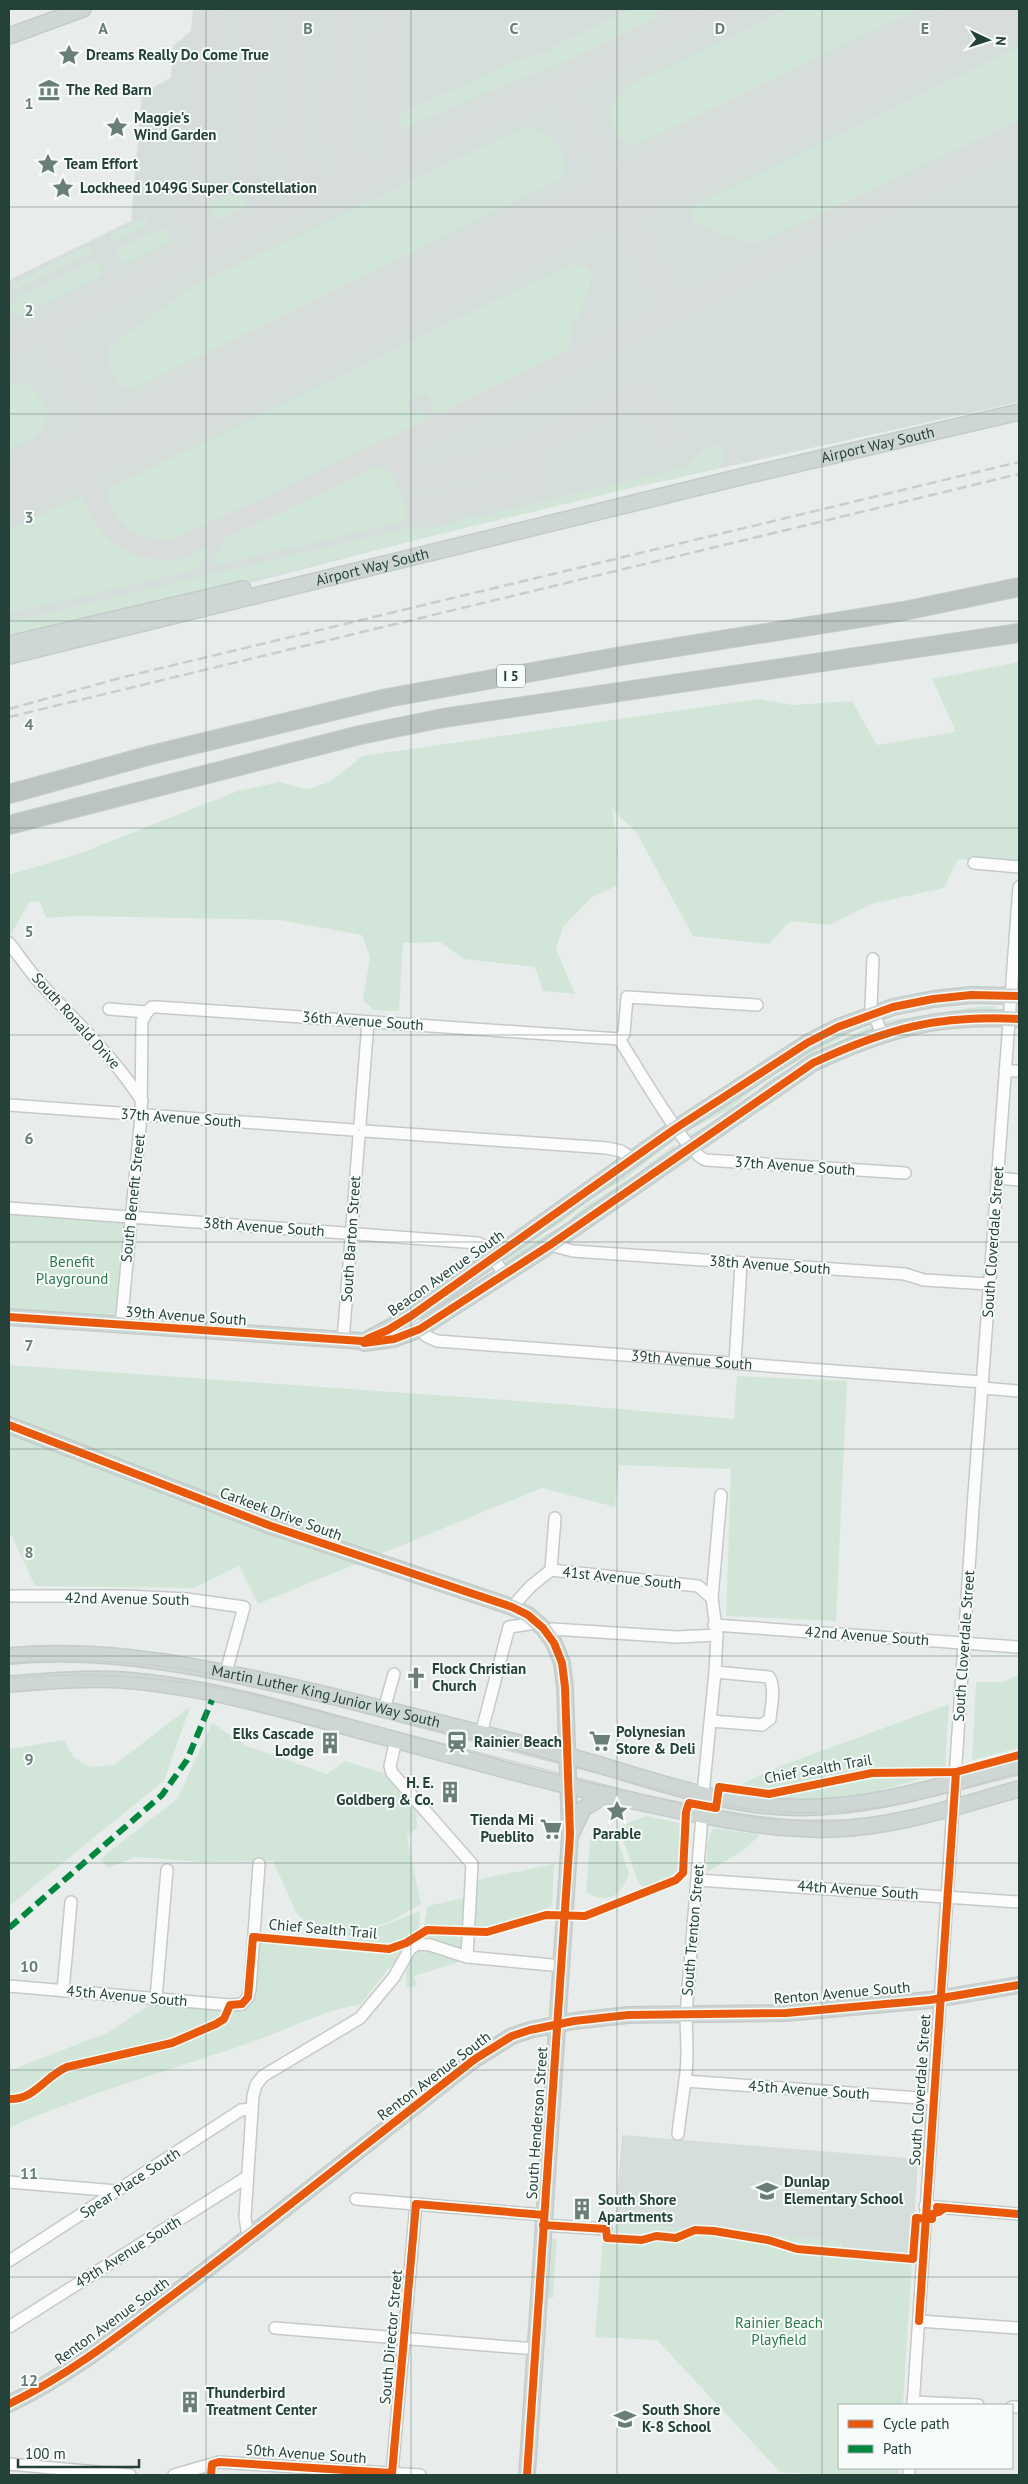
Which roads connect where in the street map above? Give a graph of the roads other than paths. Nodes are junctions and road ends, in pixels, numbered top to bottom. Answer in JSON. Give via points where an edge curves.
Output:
{"nodes":[{"id":1,"x":83,"y":9,"type":"edge"},
{"id":2,"x":9,"y":36,"type":"edge"},
{"id":3,"x":1019,"y":412,"type":"edge"},
{"id":4,"x":736,"y":478,"type":"junction"},
{"id":5,"x":1019,"y":588,"type":"edge"},
{"id":6,"x":1019,"y":633,"type":"edge"},
{"id":7,"x":9,"y":644,"type":"edge"},
{"id":8,"x":9,"y":656,"type":"edge"},
{"id":9,"x":9,"y":794,"type":"edge"},
{"id":10,"x":9,"y":825,"type":"edge"},
{"id":11,"x":974,"y":863,"type":"dead end"},
{"id":12,"x":1019,"y":867,"type":"edge"},
{"id":13,"x":1019,"y":887,"type":"edge"},
{"id":14,"x":9,"y":944,"type":"edge"},
{"id":15,"x":873,"y":959,"type":"dead end"},
{"id":16,"x":1015,"y":996,"type":"edge"},
{"id":17,"x":757,"y":1005,"type":"dead end"},
{"id":18,"x":109,"y":1009,"type":"dead end"},
{"id":19,"x":147,"y":1012,"type":"junction"},
{"id":20,"x":873,"y":1013,"type":"junction"},
{"id":21,"x":1014,"y":1018,"type":"edge"},
{"id":22,"x":368,"y":1022,"type":"junction"},
{"id":23,"x":882,"y":1034,"type":"junction"},
{"id":24,"x":619,"y":1040,"type":"junction"},
{"id":25,"x":1005,"y":1071,"type":"junction"},
{"id":26,"x":1019,"y":1071,"type":"edge"},
{"id":27,"x":142,"y":1101,"type":"junction"},
{"id":28,"x":9,"y":1106,"type":"edge"},
{"id":29,"x":141,"y":1116,"type":"junction"},
{"id":30,"x":676,"y":1128,"type":"junction"},
{"id":31,"x":359,"y":1130,"type":"junction"},
{"id":32,"x":690,"y":1148,"type":"junction"},
{"id":33,"x":633,"y":1159,"type":"junction"},
{"id":34,"x":905,"y":1173,"type":"dead end"},
{"id":35,"x":998,"y":1178,"type":"junction"},
{"id":36,"x":1019,"y":1180,"type":"edge"},
{"id":37,"x":9,"y":1208,"type":"edge"},
{"id":38,"x":131,"y":1217,"type":"junction"},
{"id":39,"x":352,"y":1234,"type":"junction"},
{"id":40,"x":550,"y":1245,"type":"junction"},
{"id":41,"x":493,"y":1256,"type":"junction"},
{"id":42,"x":741,"y":1264,"type":"junction"},
{"id":43,"x":504,"y":1274,"type":"junction"},
{"id":44,"x":989,"y":1284,"type":"junction"},
{"id":45,"x":411,"y":1316,"type":"junction"},
{"id":46,"x":9,"y":1317,"type":"edge"},
{"id":47,"x":121,"y":1326,"type":"junction"},
{"id":48,"x":420,"y":1329,"type":"junction"},
{"id":49,"x":343,"y":1341,"type":"junction"},
{"id":50,"x":362,"y":1341,"type":"junction"},
{"id":51,"x":735,"y":1363,"type":"junction"},
{"id":52,"x":982,"y":1385,"type":"junction"},
{"id":53,"x":1019,"y":1391,"type":"edge"},
{"id":54,"x":9,"y":1426,"type":"edge"},
{"id":55,"x":721,"y":1494,"type":"dead end"},
{"id":56,"x":555,"y":1518,"type":"dead end"},
{"id":57,"x":551,"y":1570,"type":"junction"},
{"id":58,"x":9,"y":1596,"type":"edge"},
{"id":59,"x":712,"y":1598,"type":"junction"},
{"id":60,"x":512,"y":1608,"type":"junction"},
{"id":61,"x":543,"y":1628,"type":"junction"},
{"id":62,"x":716,"y":1630,"type":"junction"},
{"id":63,"x":964,"y":1643,"type":"junction"},
{"id":64,"x":1019,"y":1647,"type":"edge"},
{"id":65,"x":9,"y":1656,"type":"edge"},
{"id":66,"x":226,"y":1672,"type":"junction"},
{"id":67,"x":715,"y":1672,"type":"junction"},
{"id":68,"x":394,"y":1674,"type":"dead end"},
{"id":69,"x":9,"y":1684,"type":"edge"},
{"id":70,"x":384,"y":1709,"type":"junction"},
{"id":71,"x":711,"y":1721,"type":"junction"},
{"id":72,"x":481,"y":1734,"type":"junction"},
{"id":73,"x":396,"y":1740,"type":"junction"},
{"id":74,"x":567,"y":1756,"type":"junction"},
{"id":75,"x":1019,"y":1765,"type":"edge"},
{"id":76,"x":955,"y":1782,"type":"junction"},
{"id":77,"x":568,"y":1786,"type":"junction"},
{"id":78,"x":1019,"y":1789,"type":"edge"},
{"id":79,"x":703,"y":1794,"type":"junction"},
{"id":80,"x":605,"y":1795,"type":"junction"},
{"id":81,"x":954,"y":1807,"type":"junction"},
{"id":82,"x":702,"y":1816,"type":"junction"},
{"id":83,"x":570,"y":1835,"type":"junction"},
{"id":84,"x":258,"y":1864,"type":"dead end"},
{"id":85,"x":167,"y":1870,"type":"dead end"},
{"id":86,"x":697,"y":1880,"type":"junction"},
{"id":87,"x":947,"y":1897,"type":"junction"},
{"id":88,"x":71,"y":1902,"type":"dead end"},
{"id":89,"x":1019,"y":1902,"type":"edge"},
{"id":90,"x":467,"y":1957,"type":"junction"},
{"id":91,"x":562,"y":1966,"type":"junction"},
{"id":92,"x":1019,"y":1985,"type":"edge"},
{"id":93,"x":9,"y":1986,"type":"edge"},
{"id":94,"x":64,"y":1991,"type":"junction"},
{"id":95,"x":156,"y":1998,"type":"junction"},
{"id":96,"x":940,"y":1999,"type":"junction"},
{"id":97,"x":686,"y":2014,"type":"junction"},
{"id":98,"x":558,"y":2023,"type":"junction"},
{"id":99,"x":685,"y":2082,"type":"junction"},
{"id":100,"x":933,"y":2100,"type":"junction"},
{"id":101,"x":252,"y":2109,"type":"junction"},
{"id":102,"x":678,"y":2134,"type":"dead end"},
{"id":103,"x":247,"y":2177,"type":"junction"},
{"id":104,"x":9,"y":2182,"type":"edge"},
{"id":105,"x":117,"y":2191,"type":"junction"},
{"id":106,"x":356,"y":2199,"type":"dead end"},
{"id":107,"x":416,"y":2204,"type":"junction"},
{"id":108,"x":925,"y":2206,"type":"junction"},
{"id":109,"x":1019,"y":2214,"type":"edge"},
{"id":110,"x":544,"y":2220,"type":"junction"},
{"id":111,"x":606,"y":2230,"type":"dead end"},
{"id":112,"x":248,"y":2237,"type":"junction"},
{"id":113,"x":9,"y":2262,"type":"edge"},
{"id":114,"x":919,"y":2321,"type":"junction"},
{"id":115,"x":9,"y":2327,"type":"edge"},
{"id":116,"x":275,"y":2328,"type":"dead end"},
{"id":117,"x":1019,"y":2328,"type":"edge"},
{"id":118,"x":405,"y":2338,"type":"junction"},
{"id":119,"x":536,"y":2349,"type":"junction"},
{"id":120,"x":9,"y":2404,"type":"edge"},
{"id":121,"x":913,"y":2404,"type":"edge"},
{"id":122,"x":9,"y":2464,"type":"edge"},
{"id":123,"x":392,"y":2473,"type":"junction"},
{"id":124,"x":130,"y":2475,"type":"edge"},
{"id":125,"x":174,"y":2475,"type":"edge"},
{"id":126,"x":420,"y":2475,"type":"edge"},
{"id":127,"x":527,"y":2475,"type":"edge"}],
"edges":[{"from":1,"to":2,"type":"main road"},
{"from":3,"to":4,"type":"main road","name":"Airport Way South"},
{"from":4,"to":7,"type":"main road","name":"Airport Way South","via":[[689,482]]},
{"from":4,"to":8,"type":"main road","name":"Airport Way South"},
{"from":5,"to":9,"type":"highway","number":"I 5","via":[[904,611],[387,698],[151,755]]},
{"from":6,"to":10,"type":"highway","number":"I 5","via":[[443,718]]},
{"from":11,"to":12,"type":"street"},
{"from":13,"to":16,"type":"street","name":"South Cloverdale Street"},
{"from":14,"to":27,"type":"street","name":"South Ronald Drive","via":[[41,985],[87,1030],[126,1076]]},
{"from":15,"to":20,"type":"street"},
{"from":16,"to":20,"type":"main road","name":"Beacon Avenue South","via":[[942,998]]},
{"from":16,"to":21,"type":"street","name":"South Cloverdale Street"},
{"from":17,"to":24,"type":"street","via":[[627,997],[624,1034]]},
{"from":18,"to":19,"type":"street","name":"36th Avenue South"},
{"from":19,"to":22,"type":"street","name":"36th Avenue South","via":[[157,1007]]},
{"from":19,"to":27,"type":"street","name":"South Benefit Street","via":[[142,1021]]},
{"from":20,"to":23,"type":"street"},
{"from":20,"to":30,"type":"main road","name":"Beacon Avenue South","via":[[807,1043]]},
{"from":21,"to":23,"type":"main road","name":"Beacon Avenue South","via":[[934,1021]]},
{"from":21,"to":25,"type":"street","name":"South Cloverdale Street"},
{"from":22,"to":24,"type":"street","name":"36th Avenue South"},
{"from":22,"to":31,"type":"street","name":"South Barton Street"},
{"from":23,"to":32,"type":"main road","name":"Beacon Avenue South","via":[[813,1063]]},
{"from":24,"to":30,"type":"street"},
{"from":25,"to":26,"type":"street"},
{"from":25,"to":35,"type":"street","name":"South Cloverdale Street"},
{"from":27,"to":29,"type":"street","name":"South Benefit Street"},
{"from":28,"to":29,"type":"street","name":"37th Avenue South"},
{"from":29,"to":31,"type":"street","name":"37th Avenue South"},
{"from":29,"to":38,"type":"street","name":"South Benefit Street"},
{"from":30,"to":32,"type":"street"},
{"from":30,"to":33,"type":"main road","name":"Beacon Avenue South"},
{"from":31,"to":33,"type":"street","name":"37th Avenue South","via":[[607,1148]]},
{"from":31,"to":39,"type":"street","name":"South Barton Street"},
{"from":32,"to":34,"type":"street","name":"37th Avenue South","via":[[706,1160]]},
{"from":32,"to":40,"type":"main road","name":"Beacon Avenue South"},
{"from":33,"to":41,"type":"main road","name":"Beacon Avenue South"},
{"from":35,"to":36,"type":"street"},
{"from":35,"to":44,"type":"street","name":"South Cloverdale Street"},
{"from":37,"to":38,"type":"street","name":"38th Avenue South"},
{"from":38,"to":39,"type":"street","name":"38th Avenue South"},
{"from":38,"to":47,"type":"street","name":"South Benefit Street"},
{"from":39,"to":41,"type":"street","name":"38th Avenue South","via":[[478,1243]]},
{"from":39,"to":49,"type":"street","name":"South Barton Street"},
{"from":40,"to":42,"type":"street","name":"38th Avenue South","via":[[573,1251]]},
{"from":40,"to":43,"type":"main road","name":"Beacon Avenue South"},
{"from":41,"to":43,"type":"street","name":"38th Avenue South"},
{"from":41,"to":45,"type":"main road","name":"Beacon Avenue South"},
{"from":42,"to":44,"type":"street","name":"38th Avenue South","via":[[905,1274],[924,1280]]},
{"from":42,"to":51,"type":"street"},
{"from":43,"to":48,"type":"main road","name":"Beacon Avenue South"},
{"from":44,"to":52,"type":"street","name":"South Cloverdale Street"},
{"from":45,"to":48,"type":"street","name":"39th Avenue South"},
{"from":45,"to":50,"type":"main road","name":"Beacon Avenue South"},
{"from":46,"to":47,"type":"main road","name":"39th Avenue South"},
{"from":47,"to":49,"type":"main road","name":"39th Avenue South"},
{"from":48,"to":50,"type":"main road","name":"Beacon Avenue South","via":[[375,1343]]},
{"from":48,"to":51,"type":"street","name":"39th Avenue South","via":[[437,1341]]},
{"from":49,"to":50,"type":"main road","name":"39th Avenue South"},
{"from":51,"to":52,"type":"street","name":"39th Avenue South"},
{"from":52,"to":53,"type":"street","name":"39th Avenue South"},
{"from":52,"to":63,"type":"street","name":"South Cloverdale Street"},
{"from":54,"to":60,"type":"main road","name":"Carkeek Drive South","via":[[271,1526]]},
{"from":55,"to":59,"type":"street"},
{"from":56,"to":57,"type":"street"},
{"from":57,"to":59,"type":"street","name":"41st Avenue South","via":[[698,1586]]},
{"from":57,"to":60,"type":"street","name":"41st Avenue South"},
{"from":58,"to":66,"type":"street","name":"42nd Avenue South","via":[[125,1596],[187,1599],[244,1607]]},
{"from":59,"to":62,"type":"street"},
{"from":60,"to":61,"type":"main road","name":"Carkeek Drive South"},
{"from":61,"to":62,"type":"street","name":"42nd Avenue South","via":[[677,1637]]},
{"from":61,"to":72,"type":"street","name":"42nd Avenue South","via":[[509,1626]]},
{"from":61,"to":74,"type":"main road","name":"South Henderson Street","via":[[560,1654],[564,1673]]},
{"from":62,"to":63,"type":"street","name":"42nd Avenue South"},
{"from":62,"to":67,"type":"street"},
{"from":63,"to":64,"type":"street","name":"42nd Avenue South"},
{"from":63,"to":76,"type":"street","name":"South Cloverdale Street"},
{"from":65,"to":66,"type":"main road","name":"Martin Luther King Junior Way South","via":[[112,1655]]},
{"from":66,"to":70,"type":"main road","name":"Martin Luther King Junior Way South"},
{"from":67,"to":71,"type":"street"},
{"from":67,"to":71,"type":"street","via":[[768,1677],[772,1683],[770,1719],[762,1725]]},
{"from":68,"to":70,"type":"street"},
{"from":69,"to":73,"type":"main road","name":"Martin Luther King Junior Way South","via":[[86,1680],[162,1685],[242,1699]]},
{"from":70,"to":72,"type":"main road","name":"Martin Luther King Junior Way South"},
{"from":71,"to":79,"type":"street"},
{"from":72,"to":74,"type":"main road","name":"Martin Luther King Junior Way South"},
{"from":73,"to":77,"type":"main road","name":"Martin Luther King Junior Way South"},
{"from":73,"to":90,"type":"street","via":[[390,1766],[392,1773],[472,1864]]},
{"from":74,"to":77,"type":"main road","name":"South Henderson Street"},
{"from":74,"to":79,"type":"main road","name":"Martin Luther King Junior Way South"},
{"from":75,"to":76,"type":"main road","name":"Martin Luther King Junior Way South"},
{"from":76,"to":79,"type":"main road","name":"Martin Luther King Junior Way South","via":[[875,1803],[827,1808],[784,1807]]},
{"from":76,"to":81,"type":"street","name":"South Cloverdale Street"},
{"from":77,"to":80,"type":"main road","name":"Martin Luther King Junior Way South"},
{"from":77,"to":83,"type":"main road","name":"South Henderson Street"},
{"from":78,"to":81,"type":"main road","name":"Martin Luther King Junior Way South"},
{"from":80,"to":82,"type":"main road","name":"Martin Luther King Junior Way South"},
{"from":80,"to":83,"type":"main road","via":[[584,1809]]},
{"from":81,"to":82,"type":"main road","name":"Martin Luther King Junior Way South","via":[[890,1824],[830,1829],[752,1825]]},
{"from":81,"to":87,"type":"street","name":"South Cloverdale Street"},
{"from":82,"to":86,"type":"street","name":"South Trenton Street"},
{"from":83,"to":91,"type":"main road","name":"South Henderson Street"},
{"from":84,"to":95,"type":"street","name":"45th Avenue South","via":[[250,1990],[245,2002],[230,2005]]},
{"from":85,"to":95,"type":"street"},
{"from":86,"to":87,"type":"street","name":"44th Avenue South"},
{"from":86,"to":97,"type":"street","name":"South Trenton Street"},
{"from":87,"to":89,"type":"street","name":"44th Avenue South"},
{"from":87,"to":96,"type":"street","name":"South Cloverdale Street"},
{"from":88,"to":94,"type":"street"},
{"from":90,"to":91,"type":"street"},
{"from":90,"to":101,"type":"street","via":[[417,1944],[410,1949],[394,1977],[367,2011],[263,2076],[256,2085]]},
{"from":91,"to":98,"type":"main road","name":"South Henderson Street"},
{"from":92,"to":96,"type":"main road","name":"Renton Avenue South"},
{"from":93,"to":94,"type":"street","name":"45th Avenue South"},
{"from":94,"to":95,"type":"street","name":"45th Avenue South"},
{"from":96,"to":97,"type":"main road","name":"Renton Avenue South","via":[[786,2013]]},
{"from":96,"to":100,"type":"street","name":"South Cloverdale Street"},
{"from":97,"to":98,"type":"main road","name":"Renton Avenue South"},
{"from":97,"to":99,"type":"street","name":"South Trenton Street"},
{"from":98,"to":110,"type":"main road","name":"South Henderson Street"},
{"from":98,"to":112,"type":"main road","name":"Renton Avenue South","via":[[512,2036],[481,2055]]},
{"from":99,"to":100,"type":"street","name":"45th Avenue South"},
{"from":99,"to":102,"type":"street","name":"South Trenton Street"},
{"from":100,"to":108,"type":"street","name":"South Cloverdale Street"},
{"from":101,"to":103,"type":"street"},
{"from":101,"to":105,"type":"street","name":"Spear Place South","via":[[241,2110]]},
{"from":103,"to":112,"type":"street","via":[[245,2222]]},
{"from":103,"to":115,"type":"street","name":"49th Avenue South"},
{"from":104,"to":105,"type":"street"},
{"from":105,"to":113,"type":"street","name":"Spear Place South"},
{"from":106,"to":107,"type":"street"},
{"from":107,"to":110,"type":"street"},
{"from":107,"to":118,"type":"street","name":"South Director Street"},
{"from":108,"to":109,"type":"street"},
{"from":108,"to":114,"type":"street","name":"South Cloverdale Street"},
{"from":110,"to":111,"type":"street"},
{"from":110,"to":119,"type":"main road","name":"South Henderson Street"},
{"from":112,"to":120,"type":"main road","name":"Renton Avenue South","via":[[84,2361]]},
{"from":114,"to":117,"type":"street"},
{"from":114,"to":121,"type":"street","name":"South Cloverdale Street"},
{"from":116,"to":118,"type":"street"},
{"from":118,"to":119,"type":"street"},
{"from":118,"to":123,"type":"street","name":"South Director Street"},
{"from":119,"to":127,"type":"main road","name":"South Henderson Street"},
{"from":122,"to":124,"type":"street"},
{"from":123,"to":125,"type":"street","name":"50th Avenue South","via":[[219,2462]]},
{"from":123,"to":126,"type":"street","name":"50th Avenue South"}]}
